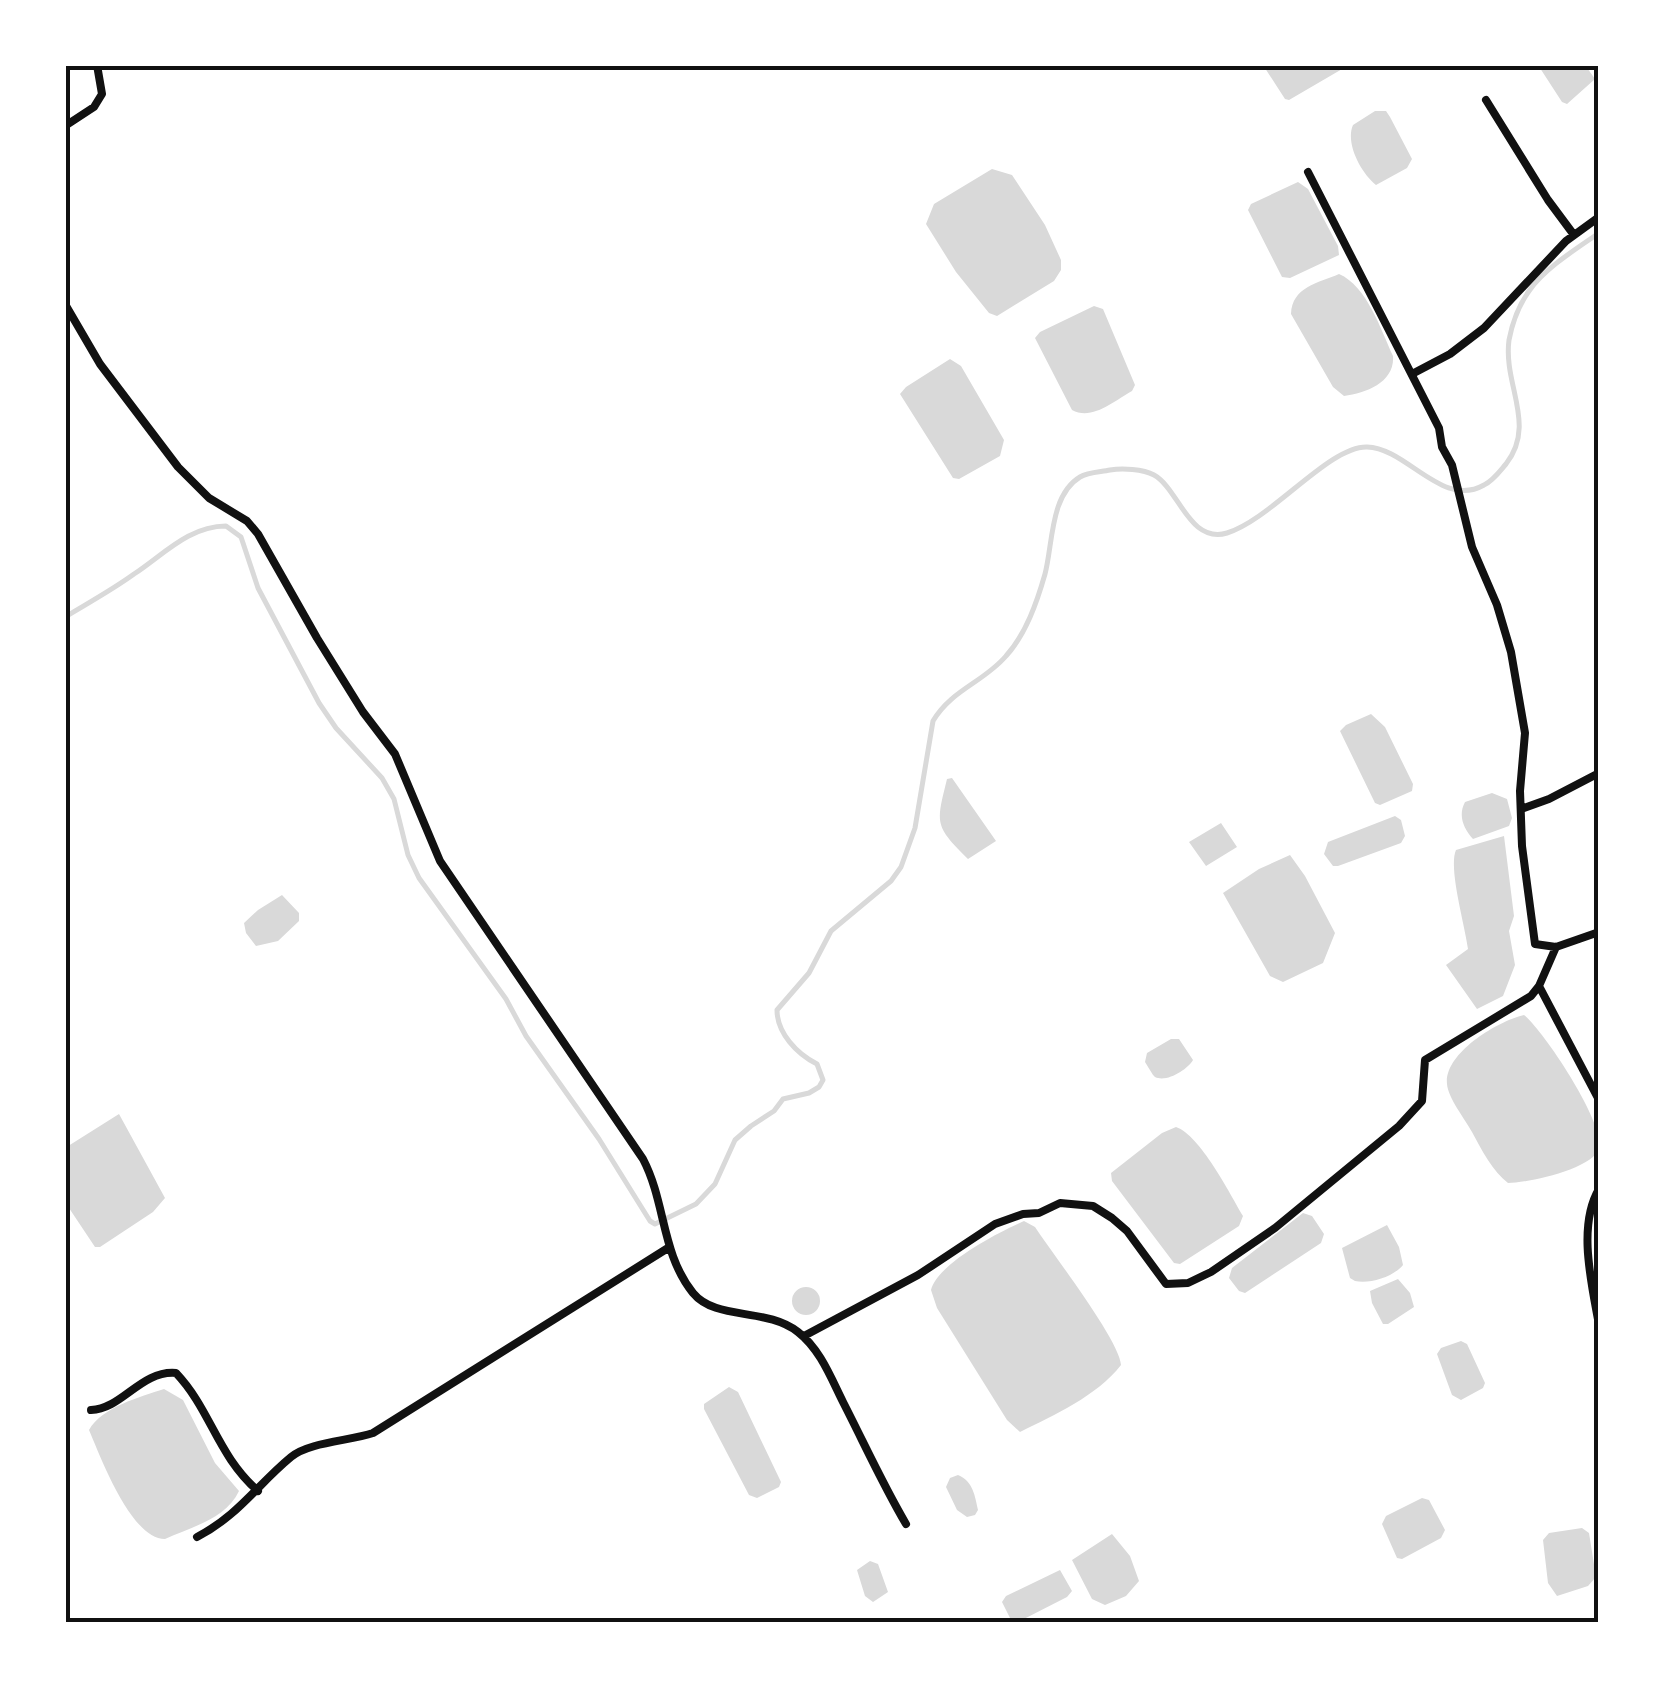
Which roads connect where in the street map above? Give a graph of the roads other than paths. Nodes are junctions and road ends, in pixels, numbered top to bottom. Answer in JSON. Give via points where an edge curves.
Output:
{"nodes":[{"id":1,"x":97,"y":65,"type":"edge"},
{"id":2,"x":1486,"y":100,"type":"dead end"},
{"id":3,"x":65,"y":126,"type":"edge"},
{"id":4,"x":1308,"y":172,"type":"dead end"},
{"id":5,"x":1599,"y":217,"type":"edge"},
{"id":6,"x":1574,"y":234,"type":"junction"},
{"id":7,"x":65,"y":304,"type":"edge"},
{"id":8,"x":1412,"y":374,"type":"junction"},
{"id":9,"x":1599,"y":773,"type":"edge"},
{"id":10,"x":1521,"y":809,"type":"junction"},
{"id":11,"x":1599,"y":932,"type":"edge"},
{"id":12,"x":1556,"y":947,"type":"junction"},
{"id":13,"x":1540,"y":986,"type":"junction"},
{"id":14,"x":1599,"y":1100,"type":"edge"},
{"id":15,"x":1599,"y":1189,"type":"edge"},
{"id":16,"x":668,"y":1248,"type":"junction"},
{"id":17,"x":1599,"y":1324,"type":"edge"},
{"id":18,"x":804,"y":1336,"type":"junction"},
{"id":19,"x":91,"y":1410,"type":"dead end"},
{"id":20,"x":258,"y":1490,"type":"junction"},
{"id":21,"x":906,"y":1524,"type":"dead end"},
{"id":22,"x":198,"y":1537,"type":"dead end"}],
"edges":[{"from":1,"to":3,"type":"street","via":[[102,94]]},
{"from":2,"to":6,"type":"street"},
{"from":4,"to":8,"type":"street"},
{"from":5,"to":6,"type":"street"},
{"from":6,"to":8,"type":"street","via":[[1484,328]]},
{"from":7,"to":16,"type":"street","via":[[100,364],[178,467],[258,534],[363,712],[386,738],[440,862],[622,1124],[654,1180]]},
{"from":8,"to":10,"type":"street","via":[[1440,428],[1472,547],[1511,652],[1525,733]]},
{"from":9,"to":10,"type":"street"},
{"from":10,"to":12,"type":"street","via":[[1535,944]]},
{"from":11,"to":12,"type":"street"},
{"from":12,"to":13,"type":"street"},
{"from":13,"to":14,"type":"street"},
{"from":13,"to":18,"type":"street","via":[[1433,1052],[1422,1067],[1425,1091],[1416,1111],[1211,1272],[1166,1284],[1112,1218],[1093,1206],[1060,1204],[995,1224],[918,1275]]},
{"from":15,"to":17,"type":"street","via":[[1588,1232]]},
{"from":16,"to":18,"type":"street","via":[[707,1305],[766,1315]]},
{"from":16,"to":20,"type":"street","via":[[373,1433],[292,1456]]},
{"from":18,"to":21,"type":"street"},
{"from":19,"to":20,"type":"street","via":[[148,1378],[176,1373],[239,1474]]},
{"from":20,"to":22,"type":"street"}]}
